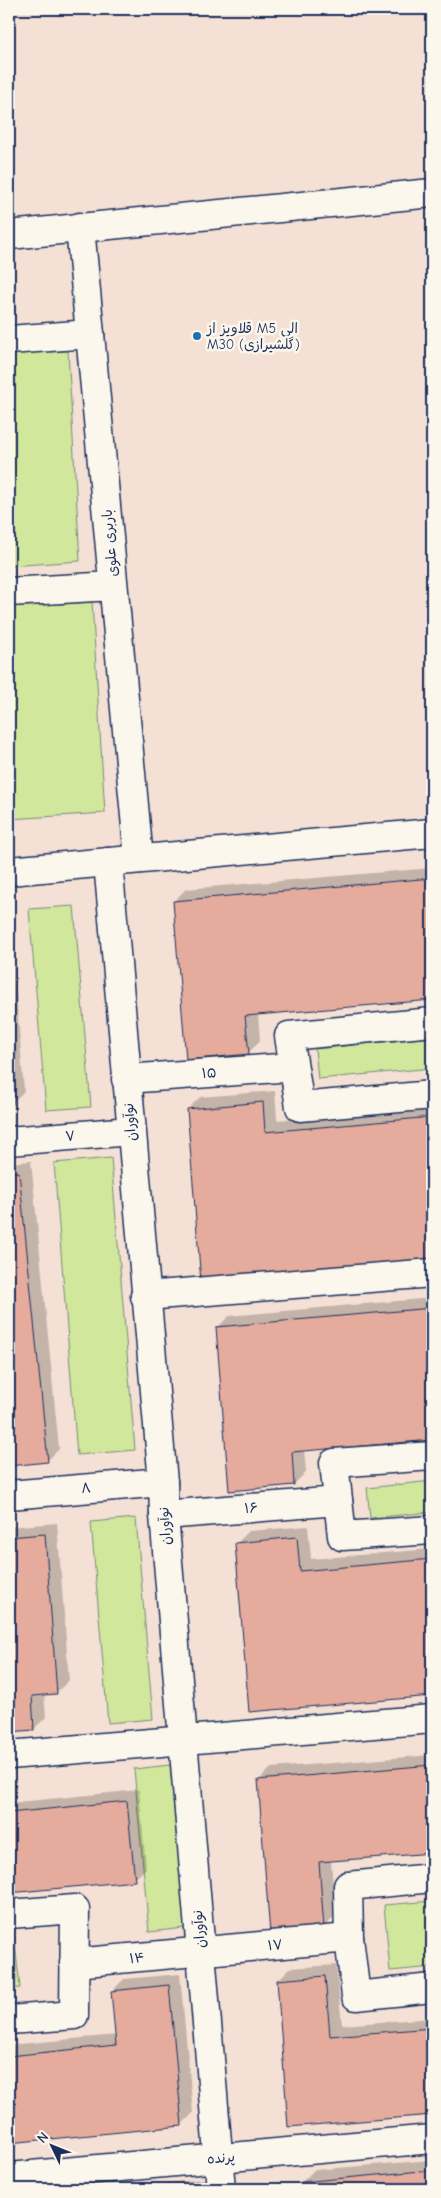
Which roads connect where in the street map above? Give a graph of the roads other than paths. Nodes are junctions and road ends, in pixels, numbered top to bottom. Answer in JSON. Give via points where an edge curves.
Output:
{"nodes":[{"id":1,"x":432,"y":193,"type":"edge"},
{"id":2,"x":80,"y":227,"type":"junction"},
{"id":3,"x":9,"y":235,"type":"edge"},
{"id":4,"x":90,"y":334,"type":"junction"},
{"id":5,"x":9,"y":340,"type":"edge"},
{"id":6,"x":113,"y":586,"type":"junction"},
{"id":7,"x":9,"y":592,"type":"edge"},
{"id":8,"x":432,"y":833,"type":"edge"},
{"id":9,"x":139,"y":859,"type":"junction"},
{"id":10,"x":108,"y":862,"type":"junction"},
{"id":11,"x":9,"y":871,"type":"edge"},
{"id":12,"x":432,"y":1022,"type":"edge"},
{"id":13,"x":293,"y":1068,"type":"junction"},
{"id":14,"x":126,"y":1079,"type":"junction"},
{"id":15,"x":432,"y":1095,"type":"edge"},
{"id":16,"x":131,"y":1131,"type":"junction"},
{"id":17,"x":9,"y":1141,"type":"edge"},
{"id":18,"x":432,"y":1273,"type":"edge"},
{"id":19,"x":145,"y":1296,"type":"junction"},
{"id":20,"x":432,"y":1456,"type":"edge"},
{"id":21,"x":163,"y":1482,"type":"junction"},
{"id":22,"x":9,"y":1495,"type":"edge"},
{"id":23,"x":338,"y":1501,"type":"junction"},
{"id":24,"x":164,"y":1516,"type":"junction"},
{"id":25,"x":432,"y":1530,"type":"edge"},
{"id":26,"x":432,"y":1719,"type":"edge"},
{"id":27,"x":183,"y":1740,"type":"junction"},
{"id":28,"x":9,"y":1755,"type":"edge"},
{"id":29,"x":432,"y":1878,"type":"edge"},
{"id":30,"x":9,"y":1914,"type":"edge"},
{"id":31,"x":349,"y":1938,"type":"junction"},
{"id":32,"x":201,"y":1952,"type":"junction"},
{"id":33,"x":74,"y":1963,"type":"junction"},
{"id":34,"x":432,"y":1988,"type":"edge"},
{"id":35,"x":9,"y":2020,"type":"edge"},
{"id":36,"x":432,"y":2139,"type":"edge"},
{"id":37,"x":219,"y":2158,"type":"junction"},
{"id":38,"x":9,"y":2176,"type":"edge"},
{"id":39,"x":221,"y":2189,"type":"edge"}],
"edges":[{"from":1,"to":2,"type":"street"},
{"from":2,"to":3,"type":"street"},
{"from":2,"to":4,"type":"street","name":"باربری علوی"},
{"from":4,"to":5,"type":"street"},
{"from":4,"to":6,"type":"street","name":"باربری علوی"},
{"from":6,"to":7,"type":"street"},
{"from":6,"to":9,"type":"street","name":"باربری علوی"},
{"from":8,"to":9,"type":"street"},
{"from":9,"to":10,"type":"street"},
{"from":10,"to":11,"type":"street"},
{"from":10,"to":14,"type":"street","name":"نوآوران"},
{"from":12,"to":13,"type":"street","via":[[289,1036]]},
{"from":13,"to":14,"type":"street","name":"۱۵"},
{"from":13,"to":15,"type":"street","via":[[300,1107]]},
{"from":14,"to":16,"type":"street","name":"نوآوران"},
{"from":16,"to":17,"type":"street","name":"۷"},
{"from":16,"to":19,"type":"street","name":"نوآوران"},
{"from":18,"to":19,"type":"street"},
{"from":19,"to":21,"type":"street","name":"نوآوران"},
{"from":20,"to":23,"type":"street","via":[[334,1463]]},
{"from":21,"to":22,"type":"street","name":"۸"},
{"from":21,"to":24,"type":"street","name":"نوآوران"},
{"from":23,"to":24,"type":"street","name":"۱۶"},
{"from":23,"to":25,"type":"street","via":[[342,1536]]},
{"from":24,"to":27,"type":"street","name":"نوآوران"},
{"from":26,"to":27,"type":"street"},
{"from":27,"to":28,"type":"street"},
{"from":27,"to":32,"type":"street","name":"نوآوران"},
{"from":29,"to":31,"type":"street","via":[[348,1886]]},
{"from":30,"to":33,"type":"street","via":[[75,1909]]},
{"from":31,"to":32,"type":"street","name":"۱۷"},
{"from":31,"to":34,"type":"street","via":[[356,1996]]},
{"from":32,"to":33,"type":"street","name":"۱۴"},
{"from":32,"to":37,"type":"street","name":"نوآوران"},
{"from":33,"to":35,"type":"street","via":[[74,2014]]},
{"from":36,"to":37,"type":"street","name":"پرنده"},
{"from":37,"to":38,"type":"street","name":"پرنده"},
{"from":37,"to":39,"type":"street","name":"نوآوران"}]}
